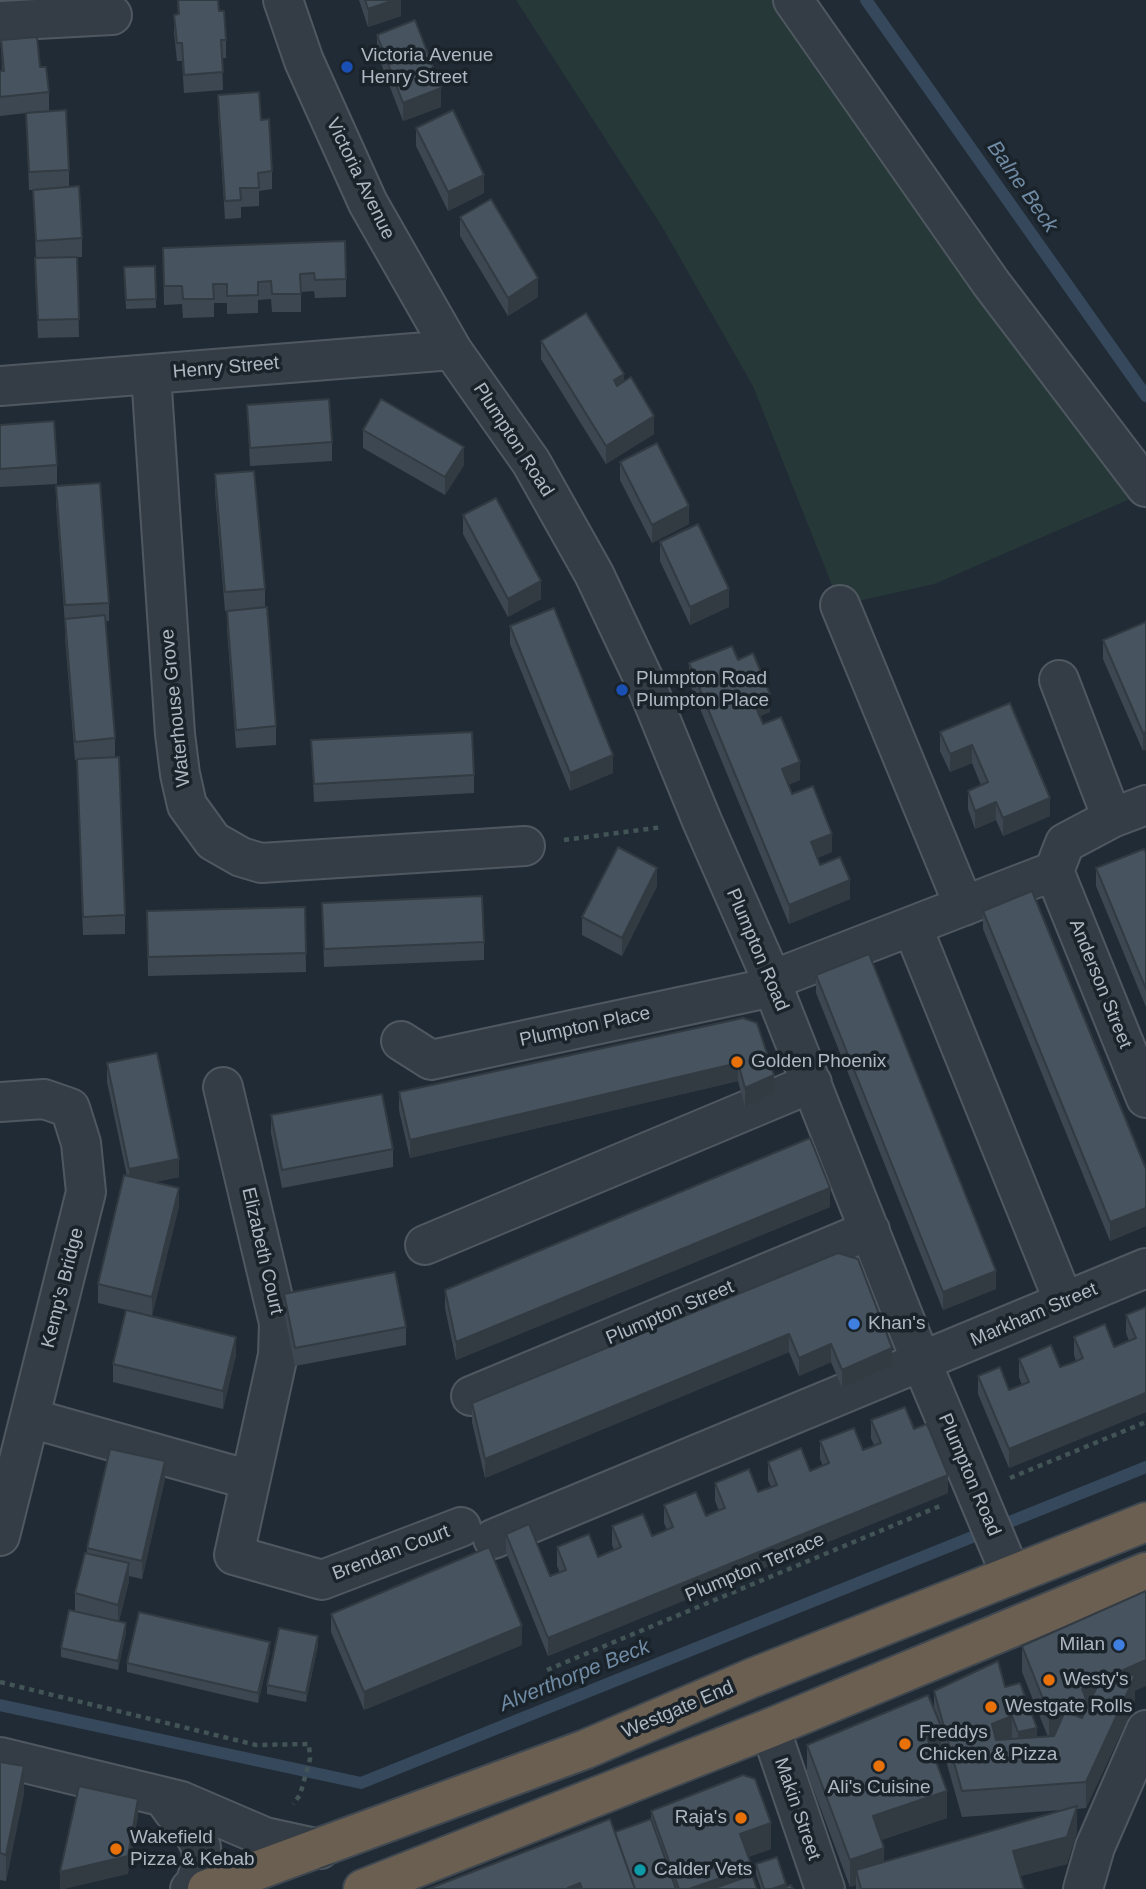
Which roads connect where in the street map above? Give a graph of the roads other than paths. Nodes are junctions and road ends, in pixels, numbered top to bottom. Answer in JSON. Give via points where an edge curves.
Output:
{"nodes":[{"id":1,"x":283,"y":0,"type":"edge"},
{"id":2,"x":793,"y":0,"type":"edge"},
{"id":3,"x":112,"y":15,"type":"dead end"},
{"id":4,"x":0,"y":21,"type":"edge"},
{"id":5,"x":452,"y":350,"type":"junction"},
{"id":6,"x":151,"y":374,"type":"junction"},
{"id":7,"x":0,"y":386,"type":"edge"},
{"id":8,"x":1146,"y":487,"type":"edge"},
{"id":9,"x":840,"y":605,"type":"dead end"},
{"id":10,"x":1059,"y":680,"type":"dead end"},
{"id":11,"x":1129,"y":811,"type":"edge"},
{"id":12,"x":525,"y":846,"type":"road end"},
{"id":13,"x":1054,"y":871,"type":"junction"},
{"id":14,"x":964,"y":906,"type":"junction"},
{"id":15,"x":912,"y":926,"type":"junction"},
{"id":16,"x":773,"y":984,"type":"junction"},
{"id":17,"x":401,"y":1041,"type":"dead end"},
{"id":18,"x":812,"y":1083,"type":"junction"},
{"id":19,"x":223,"y":1087,"type":"dead end"},
{"id":20,"x":1146,"y":1098,"type":"edge"},
{"id":21,"x":0,"y":1102,"type":"edge"},
{"id":22,"x":870,"y":1230,"type":"junction"},
{"id":23,"x":425,"y":1245,"type":"dead end"},
{"id":24,"x":1146,"y":1268,"type":"edge"},
{"id":25,"x":1064,"y":1302,"type":"junction"},
{"id":26,"x":922,"y":1361,"type":"junction"},
{"id":27,"x":471,"y":1396,"type":"dead end"},
{"id":28,"x":30,"y":1418,"type":"junction"},
{"id":29,"x":250,"y":1480,"type":"junction"},
{"id":30,"x":1146,"y":1522,"type":"edge"},
{"id":31,"x":477,"y":1533,"type":"joint"},
{"id":32,"x":0,"y":1535,"type":"edge"},
{"id":33,"x":1008,"y":1569,"type":"junction"},
{"id":34,"x":1129,"y":1579,"type":"edge"},
{"id":35,"x":770,"y":1728,"type":"junction"},
{"id":36,"x":1146,"y":1730,"type":"edge"},
{"id":37,"x":0,"y":1757,"type":"edge"},
{"id":38,"x":163,"y":1797,"type":"junction"},
{"id":39,"x":320,"y":1849,"type":"junction"},
{"id":40,"x":190,"y":1889,"type":"edge"},
{"id":41,"x":207,"y":1889,"type":"edge"},
{"id":42,"x":363,"y":1889,"type":"edge"},
{"id":43,"x":825,"y":1889,"type":"edge"},
{"id":44,"x":1083,"y":1889,"type":"edge"}],
"edges":[{"from":1,"to":5,"type":"street","name":"Victoria Avenue","via":[[304,61],[368,203]]},
{"from":2,"to":8,"type":"street","via":[[991,283]]},
{"from":3,"to":4,"type":"street"},
{"from":5,"to":6,"type":"street","name":"Henry Street"},
{"from":5,"to":16,"type":"street","name":"Plumpton Road","via":[[531,462],[594,574],[646,684]]},
{"from":6,"to":7,"type":"street","name":"Henry Street"},
{"from":6,"to":12,"type":"street","name":"Waterhouse Grove","via":[[180,774],[187,805],[213,841],[261,863]]},
{"from":9,"to":14,"type":"street"},
{"from":10,"to":11,"type":"street"},
{"from":11,"to":13,"type":"street","via":[[1065,843]]},
{"from":13,"to":14,"type":"street","name":"Plumpton Place"},
{"from":13,"to":20,"type":"street","name":"Anderson Street"},
{"from":14,"to":15,"type":"street","name":"Plumpton Place"},
{"from":15,"to":16,"type":"street","name":"Plumpton Place"},
{"from":15,"to":25,"type":"street"},
{"from":16,"to":17,"type":"street","name":"Plumpton Place","via":[[431,1060]]},
{"from":16,"to":18,"type":"street","name":"Plumpton Road"},
{"from":18,"to":22,"type":"street","name":"Plumpton Road"},
{"from":18,"to":23,"type":"street"},
{"from":19,"to":29,"type":"street","name":"Elizabeth Court","via":[[279,1323],[278,1354]]},
{"from":21,"to":28,"type":"street","name":"Kemp's Bridge","via":[[44,1099],[70,1108],[81,1143],[86,1192]]},
{"from":22,"to":26,"type":"street","name":"Plumpton Road"},
{"from":22,"to":27,"type":"street","name":"Plumpton Street"},
{"from":24,"to":25,"type":"street","name":"Markham Street"},
{"from":25,"to":26,"type":"street","name":"Markham Street"},
{"from":26,"to":31,"type":"street","name":"Markham Street"},
{"from":26,"to":33,"type":"street","name":"Plumpton Road"},
{"from":28,"to":29,"type":"street"},
{"from":28,"to":32,"type":"street","name":"Kemp's Bridge"},
{"from":29,"to":31,"type":"street","name":"Brendan Court","via":[[234,1555],[322,1580]]},
{"from":30,"to":33,"type":"highway","name":"Westgate End"},
{"from":33,"to":34,"type":"highway","via":[[1050,1583]]},
{"from":33,"to":39,"type":"highway","name":"Westgate End","via":[[586,1749]]},
{"from":34,"to":35,"type":"highway"},
{"from":35,"to":42,"type":"highway"},
{"from":35,"to":43,"type":"street","name":"Makin Street"},
{"from":36,"to":44,"type":"street","via":[[1095,1847]]},
{"from":37,"to":38,"type":"street"},
{"from":38,"to":39,"type":"street","via":[[265,1837]]},
{"from":38,"to":40,"type":"street","via":[[192,1829],[201,1847],[202,1863]]},
{"from":39,"to":41,"type":"highway","name":"Westgate End"}]}
